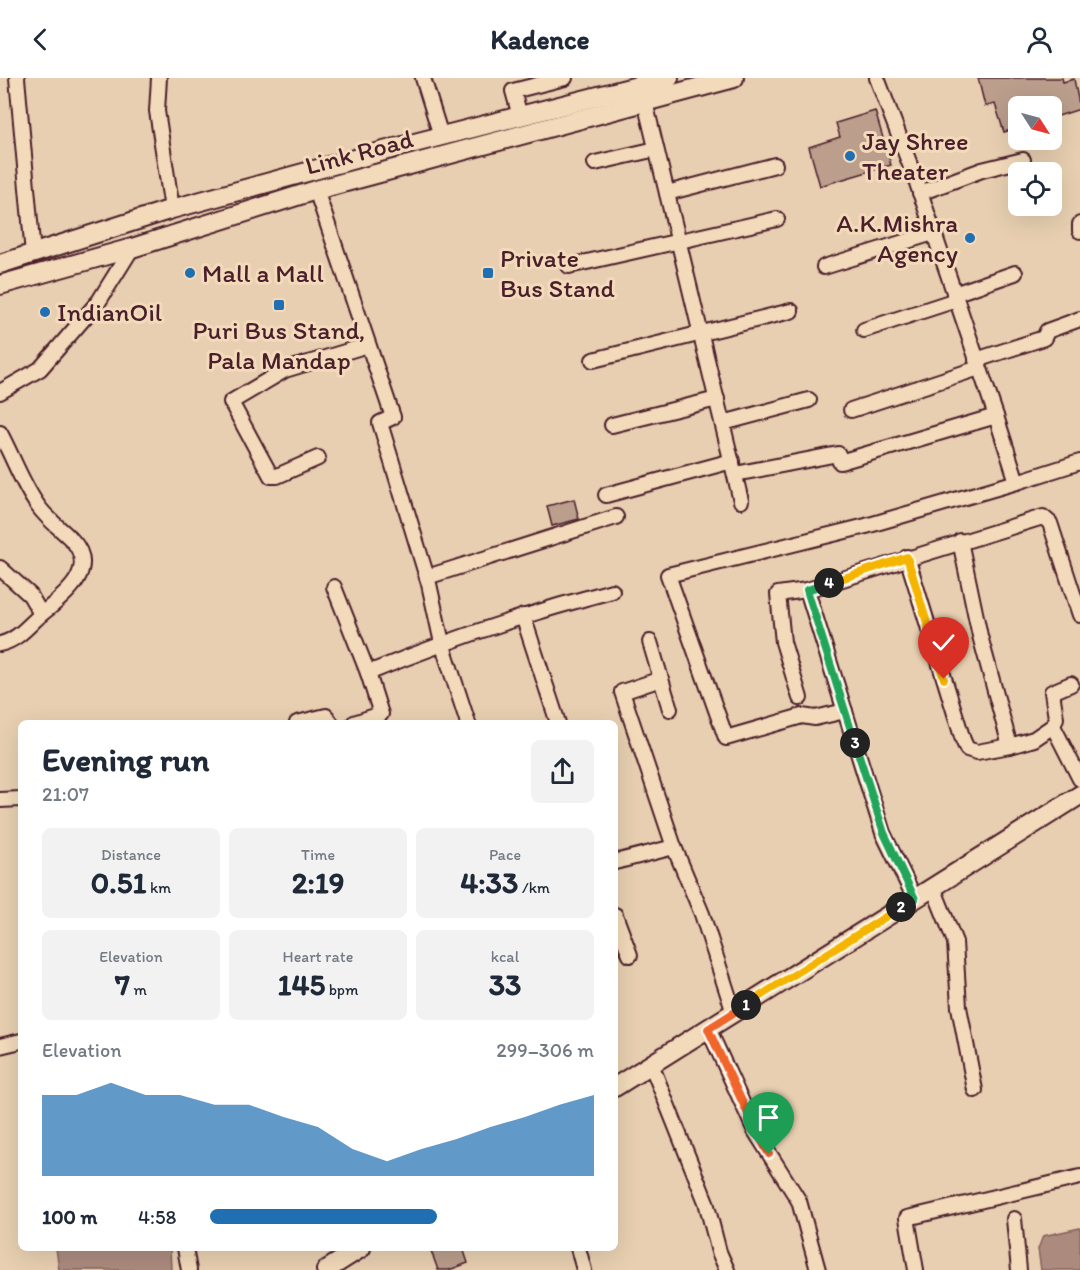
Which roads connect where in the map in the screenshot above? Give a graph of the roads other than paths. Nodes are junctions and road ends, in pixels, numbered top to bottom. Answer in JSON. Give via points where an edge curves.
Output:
{"nodes":[{"id":1,"x":17,"y":78,"type":"edge"},
{"id":2,"x":159,"y":78,"type":"edge"},
{"id":3,"x":423,"y":78,"type":"edge"},
{"id":4,"x":565,"y":78,"type":"edge"},
{"id":5,"x":669,"y":78,"type":"edge"},
{"id":6,"x":734,"y":78,"type":"edge"},
{"id":7,"x":876,"y":78,"type":"edge"},
{"id":8,"x":645,"y":102,"type":"junction"},
{"id":9,"x":520,"y":116,"type":"junction"},
{"id":10,"x":441,"y":136,"type":"junction"},
{"id":11,"x":656,"y":148,"type":"junction"},
{"id":12,"x":1023,"y":160,"type":"dead end"},
{"id":13,"x":595,"y":163,"type":"dead end"},
{"id":14,"x":775,"y":165,"type":"dead end"},
{"id":15,"x":316,"y":190,"type":"junction"},
{"id":16,"x":667,"y":193,"type":"junction"},
{"id":17,"x":920,"y":193,"type":"junction"},
{"id":18,"x":172,"y":209,"type":"junction"},
{"id":19,"x":777,"y":219,"type":"dead end"},
{"id":20,"x":1080,"y":224,"type":"edge"},
{"id":21,"x":1080,"y":231,"type":"edge"},
{"id":22,"x":933,"y":233,"type":"junction"},
{"id":23,"x":679,"y":241,"type":"junction"},
{"id":24,"x":132,"y":248,"type":"junction"},
{"id":25,"x":33,"y":254,"type":"junction"},
{"id":26,"x":0,"y":264,"type":"edge"},
{"id":27,"x":569,"y":266,"type":"dead end"},
{"id":28,"x":824,"y":267,"type":"dead end"},
{"id":29,"x":1014,"y":273,"type":"dead end"},
{"id":30,"x":0,"y":285,"type":"edge"},
{"id":31,"x":955,"y":297,"type":"junction"},
{"id":32,"x":791,"y":311,"type":"dead end"},
{"id":33,"x":1080,"y":319,"type":"edge"},
{"id":34,"x":864,"y":330,"type":"dead end"},
{"id":35,"x":700,"y":332,"type":"junction"},
{"id":36,"x":368,"y":345,"type":"junction"},
{"id":37,"x":593,"y":360,"type":"dead end"},
{"id":38,"x":978,"y":364,"type":"junction"},
{"id":39,"x":0,"y":392,"type":"edge"},
{"id":40,"x":717,"y":399,"type":"junction"},
{"id":41,"x":809,"y":400,"type":"dead end"},
{"id":42,"x":850,"y":410,"type":"dead end"},
{"id":43,"x":996,"y":416,"type":"junction"},
{"id":44,"x":723,"y":423,"type":"junction"},
{"id":45,"x":612,"y":425,"type":"dead end"},
{"id":46,"x":0,"y":432,"type":"edge"},
{"id":47,"x":318,"y":458,"type":"dead end"},
{"id":48,"x":1080,"y":462,"type":"edge"},
{"id":49,"x":733,"y":467,"type":"junction"},
{"id":50,"x":1017,"y":482,"type":"junction"},
{"id":51,"x":606,"y":495,"type":"dead end"},
{"id":52,"x":741,"y":501,"type":"dead end"},
{"id":53,"x":616,"y":517,"type":"dead end"},
{"id":54,"x":960,"y":541,"type":"junction"},
{"id":55,"x":907,"y":557,"type":"junction"},
{"id":56,"x":0,"y":568,"type":"edge"},
{"id":57,"x":428,"y":577,"type":"junction"},
{"id":58,"x":334,"y":587,"type":"dead end"},
{"id":59,"x":807,"y":590,"type":"junction"},
{"id":60,"x":612,"y":591,"type":"dead end"},
{"id":61,"x":41,"y":614,"type":"junction"},
{"id":62,"x":1080,"y":615,"type":"edge"},
{"id":63,"x":523,"y":616,"type":"junction"},
{"id":64,"x":650,"y":642,"type":"dead end"},
{"id":65,"x":442,"y":643,"type":"junction"},
{"id":66,"x":0,"y":644,"type":"edge"},
{"id":67,"x":368,"y":674,"type":"junction"},
{"id":68,"x":661,"y":680,"type":"junction"},
{"id":69,"x":1071,"y":684,"type":"dead end"},
{"id":70,"x":800,"y":698,"type":"dead end"},
{"id":71,"x":670,"y":710,"type":"dead end"},
{"id":72,"x":844,"y":711,"type":"junction"},
{"id":73,"x":309,"y":720,"type":"edge"},
{"id":74,"x":329,"y":720,"type":"edge"},
{"id":75,"x":363,"y":720,"type":"edge"},
{"id":76,"x":467,"y":720,"type":"edge"},
{"id":77,"x":557,"y":720,"type":"edge"},
{"id":78,"x":1053,"y":726,"type":"junction"},
{"id":79,"x":1010,"y":746,"type":"junction"},
{"id":80,"x":1080,"y":779,"type":"edge"},
{"id":81,"x":1080,"y":795,"type":"edge"},
{"id":82,"x":18,"y":799,"type":"edge"},
{"id":83,"x":0,"y":800,"type":"edge"},
{"id":84,"x":674,"y":847,"type":"junction"},
{"id":85,"x":618,"y":861,"type":"edge"},
{"id":86,"x":933,"y":887,"type":"junction"},
{"id":87,"x":915,"y":899,"type":"junction"},
{"id":88,"x":618,"y":923,"type":"edge"},
{"id":89,"x":630,"y":955,"type":"dead end"},
{"id":90,"x":734,"y":1013,"type":"junction"},
{"id":91,"x":708,"y":1029,"type":"junction"},
{"id":92,"x":18,"y":1042,"type":"edge"},
{"id":93,"x":0,"y":1046,"type":"edge"},
{"id":94,"x":651,"y":1064,"type":"junction"},
{"id":95,"x":618,"y":1080,"type":"edge"},
{"id":96,"x":975,"y":1090,"type":"dead end"},
{"id":97,"x":1080,"y":1177,"type":"edge"},
{"id":98,"x":1014,"y":1219,"type":"dead end"},
{"id":99,"x":186,"y":1251,"type":"edge"},
{"id":100,"x":356,"y":1251,"type":"edge"},
{"id":101,"x":579,"y":1251,"type":"edge"},
{"id":102,"x":189,"y":1270,"type":"edge"},
{"id":103,"x":326,"y":1270,"type":"edge"},
{"id":104,"x":584,"y":1270,"type":"edge"},
{"id":105,"x":726,"y":1270,"type":"edge"},
{"id":106,"x":818,"y":1270,"type":"edge"},
{"id":107,"x":916,"y":1270,"type":"edge"},
{"id":108,"x":1019,"y":1270,"type":"edge"}],
"edges":[{"from":1,"to":25,"type":"street"},
{"from":2,"to":18,"type":"street","via":[[157,111]]},
{"from":3,"to":10,"type":"street"},
{"from":4,"to":9,"type":"street","via":[[513,91]]},
{"from":5,"to":9,"type":"main road","name":"Link Road"},
{"from":6,"to":8,"type":"main road","name":"Link Road"},
{"from":7,"to":17,"type":"street"},
{"from":8,"to":11,"type":"street"},
{"from":8,"to":15,"type":"main road","name":"Link Road"},
{"from":9,"to":10,"type":"main road","name":"Link Road"},
{"from":10,"to":18,"type":"main road","name":"Link Road"},
{"from":11,"to":13,"type":"street"},
{"from":11,"to":16,"type":"street"},
{"from":12,"to":17,"type":"street"},
{"from":14,"to":16,"type":"street"},
{"from":15,"to":24,"type":"main road","name":"Link Road"},
{"from":15,"to":36,"type":"street"},
{"from":16,"to":23,"type":"street"},
{"from":17,"to":22,"type":"street"},
{"from":18,"to":25,"type":"main road","name":"Link Road"},
{"from":19,"to":23,"type":"street"},
{"from":20,"to":21,"type":"street"},
{"from":22,"to":28,"type":"street"},
{"from":22,"to":31,"type":"street"},
{"from":23,"to":27,"type":"street"},
{"from":23,"to":35,"type":"street"},
{"from":24,"to":30,"type":"main road","name":"Link Road"},
{"from":24,"to":39,"type":"street","via":[[99,301],[45,363]]},
{"from":25,"to":26,"type":"main road","name":"Link Road"},
{"from":29,"to":31,"type":"street"},
{"from":31,"to":34,"type":"street"},
{"from":31,"to":38,"type":"street"},
{"from":32,"to":35,"type":"street"},
{"from":33,"to":38,"type":"street"},
{"from":35,"to":37,"type":"street"},
{"from":35,"to":40,"type":"street"},
{"from":36,"to":47,"type":"street","via":[[285,370],[231,402],[271,476]]},
{"from":36,"to":57,"type":"street","via":[[393,417],[380,423]]},
{"from":38,"to":42,"type":"street"},
{"from":38,"to":43,"type":"street"},
{"from":40,"to":44,"type":"street"},
{"from":40,"to":45,"type":"street"},
{"from":41,"to":44,"type":"street"},
{"from":43,"to":49,"type":"street","via":[[840,462],[838,454]]},
{"from":43,"to":50,"type":"street"},
{"from":44,"to":49,"type":"street"},
{"from":46,"to":61,"type":"street","via":[[40,509],[74,542],[82,557],[82,572],[73,588]]},
{"from":48,"to":50,"type":"street"},
{"from":49,"to":51,"type":"street"},
{"from":49,"to":52,"type":"street"},
{"from":50,"to":72,"type":"street","via":[[866,526],[668,576],[726,738],[802,716],[815,718]]},
{"from":53,"to":57,"type":"street"},
{"from":54,"to":55,"type":"street"},
{"from":54,"to":62,"type":"street","via":[[1047,518]]},
{"from":54,"to":79,"type":"street","via":[[980,636]]},
{"from":55,"to":59,"type":"street"},
{"from":55,"to":79,"type":"street","via":[[963,740],[968,749],[978,753]]},
{"from":56,"to":61,"type":"street","via":[[30,595]]},
{"from":57,"to":65,"type":"street"},
{"from":58,"to":67,"type":"street"},
{"from":59,"to":70,"type":"street","via":[[778,594],[783,642]]},
{"from":59,"to":72,"type":"street"},
{"from":60,"to":63,"type":"street"},
{"from":61,"to":66,"type":"street","via":[[26,631]]},
{"from":63,"to":65,"type":"street"},
{"from":63,"to":77,"type":"street"},
{"from":64,"to":68,"type":"street"},
{"from":65,"to":67,"type":"street"},
{"from":65,"to":76,"type":"street"},
{"from":67,"to":75,"type":"street","via":[[381,714]]},
{"from":68,"to":71,"type":"street"},
{"from":68,"to":84,"type":"street","via":[[622,692]]},
{"from":69,"to":78,"type":"street","via":[[1052,692],[1056,718]]},
{"from":72,"to":87,"type":"street","via":[[884,833]]},
{"from":73,"to":74,"type":"street","via":[[326,716]]},
{"from":78,"to":79,"type":"street","via":[[1034,739]]},
{"from":78,"to":80,"type":"street"},
{"from":81,"to":86,"type":"main road"},
{"from":82,"to":83,"type":"street"},
{"from":84,"to":85,"type":"street"},
{"from":84,"to":90,"type":"street","via":[[702,914]]},
{"from":86,"to":87,"type":"main road"},
{"from":86,"to":96,"type":"street","via":[[955,942],[959,1007]]},
{"from":87,"to":90,"type":"main road"},
{"from":88,"to":89,"type":"street"},
{"from":90,"to":91,"type":"main road"},
{"from":91,"to":94,"type":"main road"},
{"from":91,"to":106,"type":"street","via":[[756,1131],[799,1201]]},
{"from":92,"to":93,"type":"street"},
{"from":94,"to":95,"type":"main road"},
{"from":94,"to":105,"type":"street","via":[[706,1202]]},
{"from":97,"to":107,"type":"street","via":[[907,1218]]},
{"from":98,"to":108,"type":"street"},
{"from":99,"to":102,"type":"street"},
{"from":100,"to":103,"type":"main road"},
{"from":101,"to":104,"type":"street"}]}
